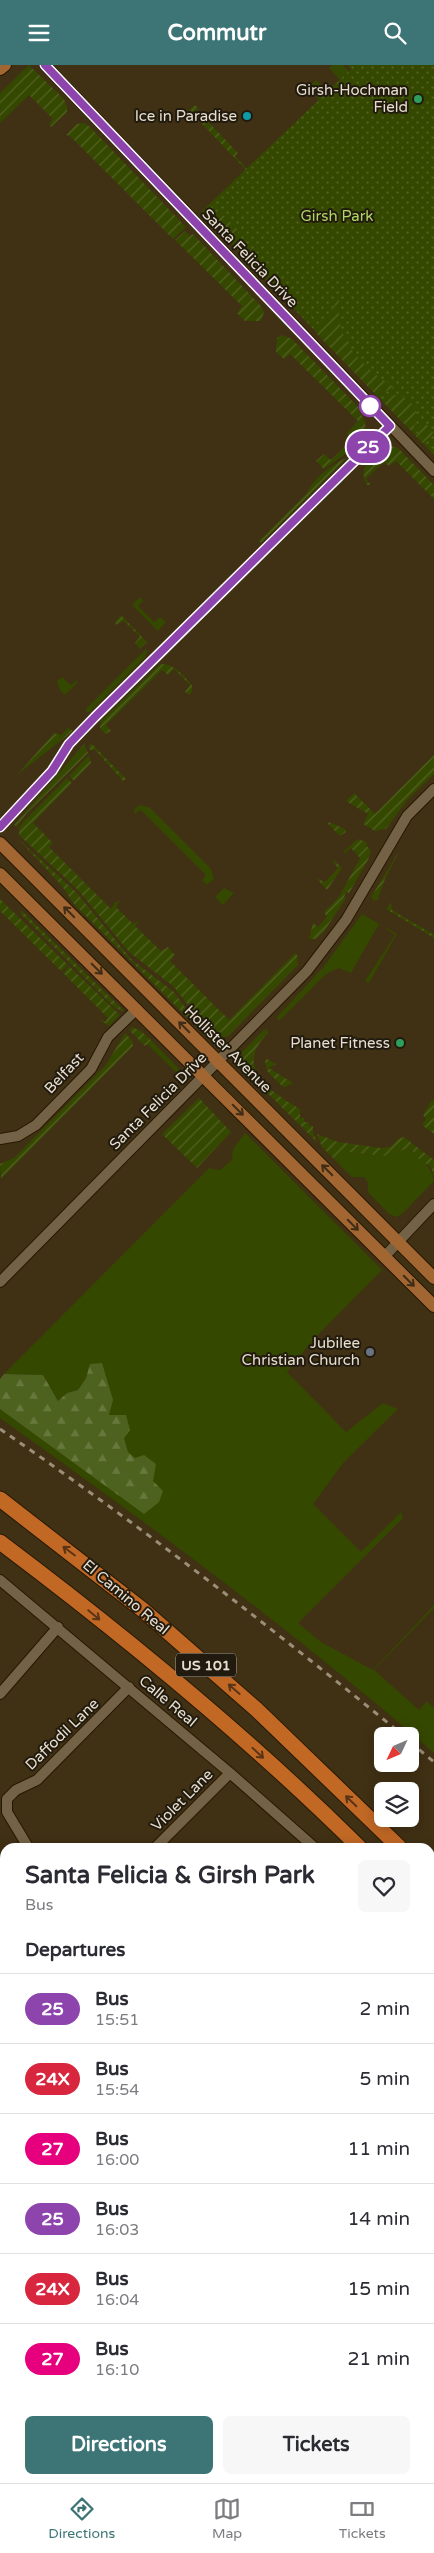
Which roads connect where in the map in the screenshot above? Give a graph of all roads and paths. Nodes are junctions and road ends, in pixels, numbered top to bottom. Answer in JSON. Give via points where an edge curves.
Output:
{"nodes":[{"id":1,"x":4,"y":65,"type":"edge"},
{"id":2,"x":45,"y":65,"type":"edge"},
{"id":3,"x":0,"y":69,"type":"edge"},
{"id":4,"x":434,"y":471,"type":"edge"},
{"id":5,"x":434,"y":789,"type":"edge"},
{"id":6,"x":0,"y":843,"type":"edge"},
{"id":7,"x":0,"y":873,"type":"edge"},
{"id":8,"x":137,"y":1009,"type":"junction"},
{"id":9,"x":218,"y":1062,"type":"junction"},
{"id":10,"x":204,"y":1076,"type":"junction"},
{"id":11,"x":0,"y":1139,"type":"edge"},
{"id":12,"x":434,"y":1204,"type":"edge"},
{"id":13,"x":399,"y":1242,"type":"junction"},
{"id":14,"x":384,"y":1256,"type":"junction"},
{"id":15,"x":434,"y":1278,"type":"edge"},
{"id":16,"x":0,"y":1282,"type":"edge"},
{"id":17,"x":434,"y":1306,"type":"edge"},
{"id":18,"x":0,"y":1499,"type":"edge"},
{"id":19,"x":0,"y":1542,"type":"edge"},
{"id":20,"x":0,"y":1580,"type":"edge"},
{"id":21,"x":58,"y":1627,"type":"junction"},
{"id":22,"x":129,"y":1687,"type":"junction"},
{"id":23,"x":0,"y":1694,"type":"edge"},
{"id":24,"x":230,"y":1773,"type":"junction"},
{"id":25,"x":26,"y":1843,"type":"edge"},
{"id":26,"x":160,"y":1843,"type":"edge"},
{"id":27,"x":309,"y":1843,"type":"edge"},
{"id":28,"x":355,"y":1843,"type":"edge"},
{"id":29,"x":395,"y":1843,"type":"edge"}],
"edges":[{"from":1,"to":3,"type":"main road"},
{"from":2,"to":4,"type":"street","name":"Santa Felicia Drive"},
{"from":5,"to":9,"type":"street","name":"Santa Felicia Drive","via":[[404,822],[346,920],[313,965]]},
{"from":9,"to":6,"type":"main road","name":"Hollister Avenue","one_way":true},
{"from":7,"to":8,"type":"main road","one_way":true},
{"from":8,"to":10,"type":"main road"},
{"from":8,"to":11,"type":"street","name":"Belfast","via":[[108,1037],[93,1067],[36,1125],[18,1136]]},
{"from":9,"to":10,"type":"street","name":"Santa Felicia Drive"},
{"from":13,"to":9,"type":"main road","name":"Hollister Avenue","one_way":true},
{"from":10,"to":14,"type":"main road","one_way":true},
{"from":10,"to":16,"type":"street","name":"Santa Felicia Drive"},
{"from":12,"to":13,"type":"street"},
{"from":13,"to":14,"type":"street"},
{"from":13,"to":15,"type":"main road","name":"Hollister Avenue"},
{"from":14,"to":17,"type":"main road","one_way":true},
{"from":29,"to":18,"type":"highway","name":"El Camino Real","number":"US 101","one_way":true,"via":[[249,1703],[143,1610]]},
{"from":19,"to":28,"type":"highway","number":"US 101","one_way":true,"via":[[59,1586],[238,1734]]},
{"from":20,"to":21,"type":"street","name":"Calle Real"},
{"from":21,"to":22,"type":"street","name":"Calle Real"},
{"from":21,"to":23,"type":"street"},
{"from":22,"to":24,"type":"street","name":"Calle Real"},
{"from":22,"to":25,"type":"street","name":"Daffodil Lane","via":[[37,1780],[16,1790],[7,1799],[7,1812]]},
{"from":24,"to":26,"type":"street","name":"Violet Lane"},
{"from":24,"to":27,"type":"street","name":"Calle Real"}]}
